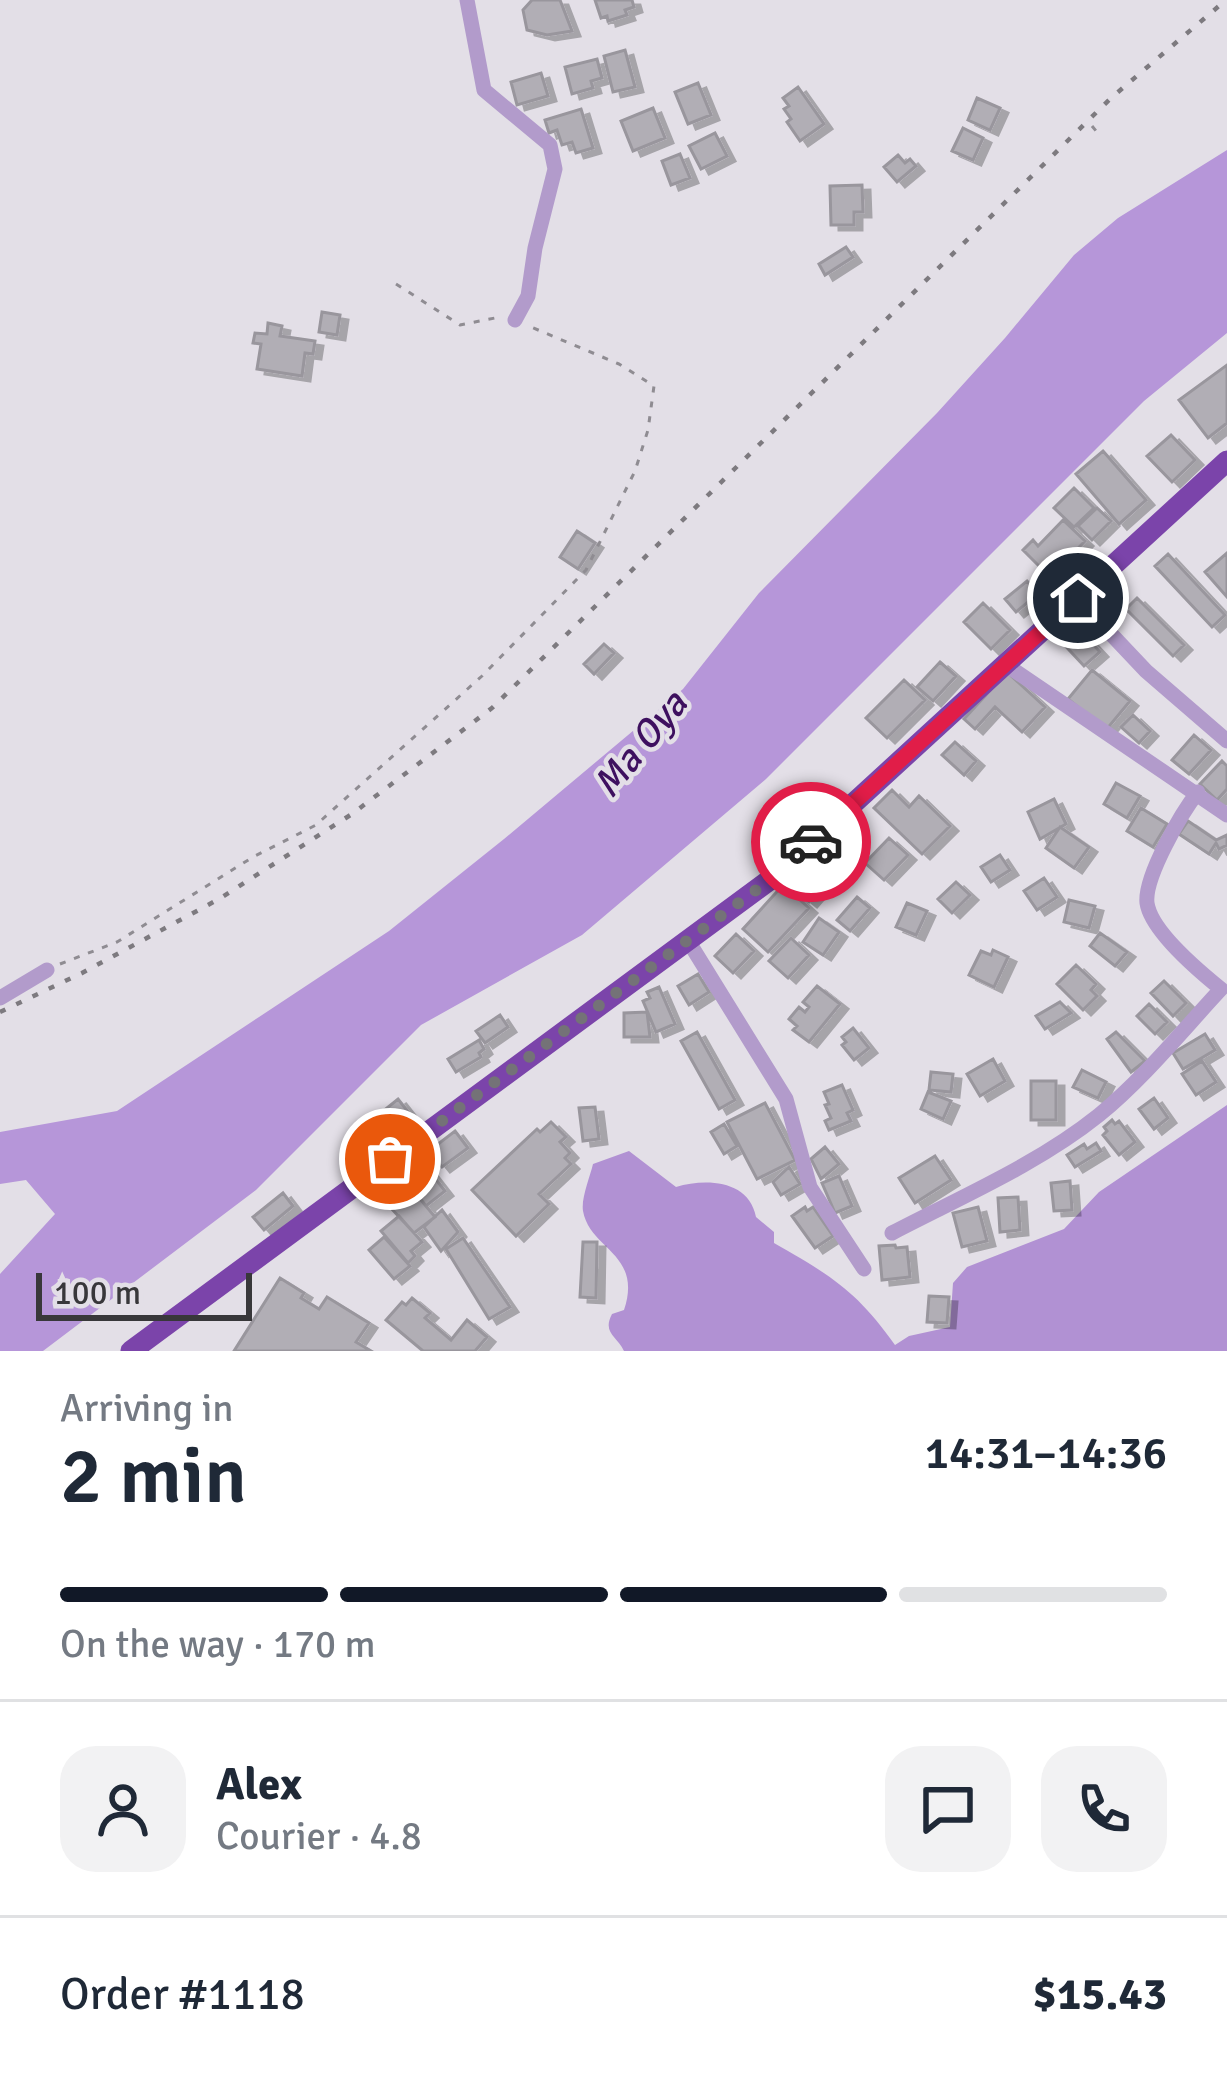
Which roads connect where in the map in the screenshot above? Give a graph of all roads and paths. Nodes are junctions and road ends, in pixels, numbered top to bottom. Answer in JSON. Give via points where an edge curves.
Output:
{"nodes":[{"id":1,"x":467,"y":0,"type":"edge"},
{"id":2,"x":1091,"y":126,"type":"dead end"},
{"id":3,"x":1101,"y":136,"type":"dead end"},
{"id":4,"x":396,"y":284,"type":"dead end"},
{"id":5,"x":515,"y":320,"type":"junction"},
{"id":6,"x":1227,"y":461,"type":"edge"},
{"id":7,"x":1078,"y":598,"type":"junction"},
{"id":8,"x":1006,"y":664,"type":"junction"},
{"id":9,"x":1227,"y":741,"type":"edge"},
{"id":10,"x":1198,"y":791,"type":"junction"},
{"id":11,"x":1227,"y":814,"type":"edge"},
{"id":12,"x":687,"y":939,"type":"junction"},
{"id":13,"x":47,"y":970,"type":"joint"},
{"id":14,"x":0,"y":998,"type":"edge"},
{"id":15,"x":892,"y":1233,"type":"dead end"},
{"id":16,"x":864,"y":1269,"type":"dead end"},
{"id":17,"x":131,"y":1351,"type":"edge"}],
"edges":[{"from":1,"to":5,"type":"street","via":[[484,90],[550,146],[555,169],[528,296]]},
{"from":2,"to":3,"type":"path"},
{"from":4,"to":5,"type":"path","via":[[460,325]]},
{"from":5,"to":13,"type":"path","via":[[654,386],[635,471],[586,570],[316,825],[117,942]]},
{"from":6,"to":7,"type":"highway"},
{"from":7,"to":8,"type":"highway"},
{"from":7,"to":9,"type":"street"},
{"from":8,"to":10,"type":"street"},
{"from":8,"to":12,"type":"highway","via":[[771,879]]},
{"from":10,"to":11,"type":"street"},
{"from":10,"to":15,"type":"street","via":[[1147,901],[1188,962],[1221,989],[1094,1119]]},
{"from":12,"to":16,"type":"street","via":[[785,1099],[810,1187]]},
{"from":12,"to":17,"type":"highway"},
{"from":13,"to":14,"type":"street"}]}
